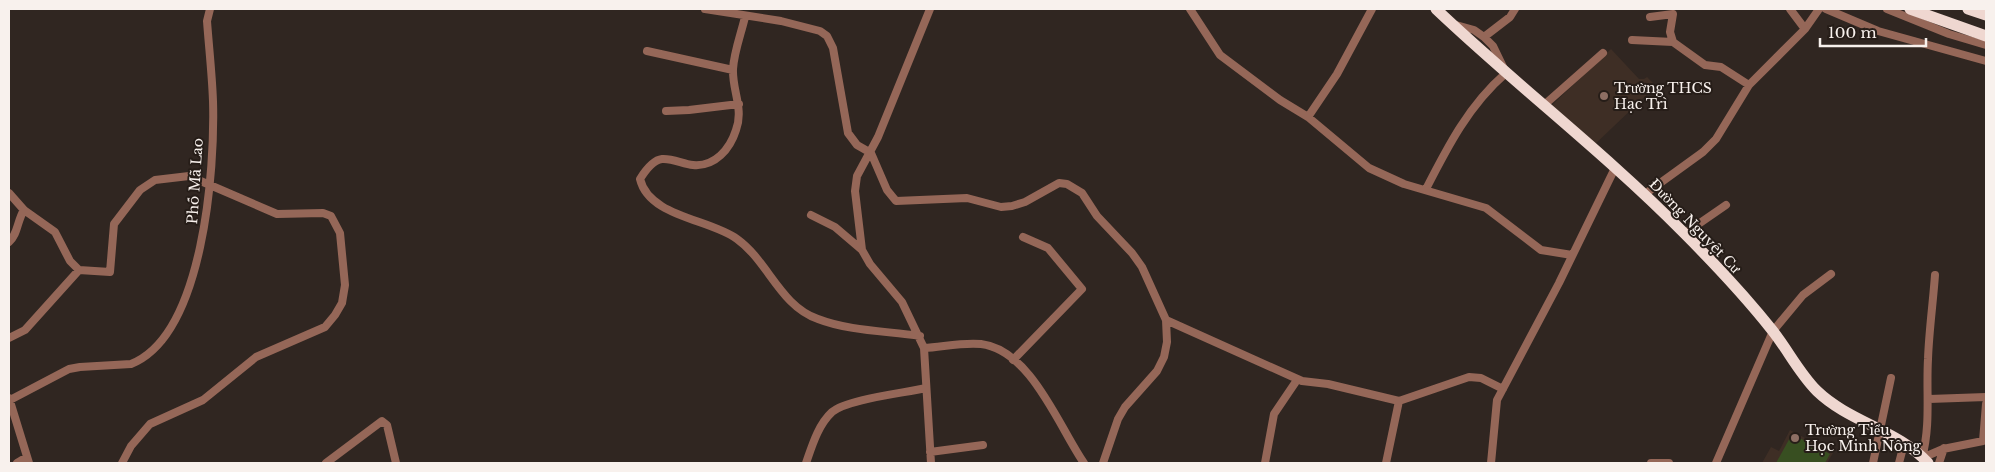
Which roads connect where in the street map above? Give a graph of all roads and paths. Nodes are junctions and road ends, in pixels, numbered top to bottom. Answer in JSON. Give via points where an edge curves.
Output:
{"nodes":[{"id":1,"x":210,"y":9,"type":"edge"},
{"id":2,"x":705,"y":9,"type":"edge"},
{"id":3,"x":930,"y":9,"type":"edge"},
{"id":4,"x":1190,"y":9,"type":"edge"},
{"id":5,"x":1372,"y":9,"type":"edge"},
{"id":6,"x":1436,"y":9,"type":"edge"},
{"id":7,"x":1515,"y":9,"type":"edge"},
{"id":8,"x":1790,"y":9,"type":"edge"},
{"id":9,"x":1818,"y":9,"type":"edge"},
{"id":10,"x":1826,"y":9,"type":"edge"},
{"id":11,"x":1888,"y":9,"type":"edge"},
{"id":12,"x":1910,"y":9,"type":"edge"},
{"id":13,"x":1968,"y":9,"type":"edge"},
{"id":14,"x":1986,"y":15,"type":"edge"},
{"id":15,"x":745,"y":17,"type":"junction"},
{"id":16,"x":1650,"y":17,"type":"dead end"},
{"id":17,"x":1452,"y":24,"type":"junction"},
{"id":18,"x":1805,"y":29,"type":"junction"},
{"id":19,"x":1986,"y":36,"type":"edge"},
{"id":20,"x":1484,"y":37,"type":"junction"},
{"id":21,"x":1632,"y":40,"type":"dead end"},
{"id":22,"x":1673,"y":42,"type":"junction"},
{"id":23,"x":1986,"y":45,"type":"edge"},
{"id":24,"x":647,"y":51,"type":"dead end"},
{"id":25,"x":1603,"y":54,"type":"dead end"},
{"id":26,"x":1986,"y":61,"type":"edge"},
{"id":27,"x":733,"y":70,"type":"junction"},
{"id":28,"x":1506,"y":73,"type":"junction"},
{"id":29,"x":1749,"y":85,"type":"junction"},
{"id":30,"x":739,"y":104,"type":"junction"},
{"id":31,"x":1543,"y":106,"type":"junction"},
{"id":32,"x":666,"y":111,"type":"dead end"},
{"id":33,"x":1308,"y":116,"type":"junction"},
{"id":34,"x":871,"y":153,"type":"junction"},
{"id":35,"x":1615,"y":168,"type":"junction"},
{"id":36,"x":209,"y":186,"type":"junction"},
{"id":37,"x":1426,"y":189,"type":"junction"},
{"id":38,"x":9,"y":192,"type":"edge"},
{"id":39,"x":1646,"y":194,"type":"junction"},
{"id":40,"x":1726,"y":205,"type":"dead end"},
{"id":41,"x":24,"y":210,"type":"junction"},
{"id":42,"x":811,"y":216,"type":"dead end"},
{"id":43,"x":1684,"y":234,"type":"junction"},
{"id":44,"x":1023,"y":237,"type":"dead end"},
{"id":45,"x":9,"y":242,"type":"edge"},
{"id":46,"x":862,"y":250,"type":"junction"},
{"id":47,"x":1572,"y":255,"type":"junction"},
{"id":48,"x":79,"y":270,"type":"junction"},
{"id":49,"x":1831,"y":274,"type":"dead end"},
{"id":50,"x":1935,"y":275,"type":"dead end"},
{"id":51,"x":1166,"y":320,"type":"junction"},
{"id":52,"x":1773,"y":331,"type":"junction"},
{"id":53,"x":920,"y":336,"type":"junction"},
{"id":54,"x":9,"y":338,"type":"edge"},
{"id":55,"x":924,"y":348,"type":"junction"},
{"id":56,"x":1013,"y":360,"type":"junction"},
{"id":57,"x":1891,"y":378,"type":"dead end"},
{"id":58,"x":1297,"y":380,"type":"junction"},
{"id":59,"x":926,"y":388,"type":"junction"},
{"id":60,"x":1502,"y":389,"type":"junction"},
{"id":61,"x":1986,"y":397,"type":"edge"},
{"id":62,"x":10,"y":399,"type":"edge"},
{"id":63,"x":1929,"y":399,"type":"junction"},
{"id":64,"x":1399,"y":401,"type":"junction"},
{"id":65,"x":1986,"y":404,"type":"edge"},
{"id":66,"x":1881,"y":431,"type":"junction"},
{"id":67,"x":1985,"y":441,"type":"edge"},
{"id":68,"x":1904,"y":444,"type":"junction"},
{"id":69,"x":983,"y":445,"type":"dead end"},
{"id":70,"x":1944,"y":448,"type":"junction"},
{"id":71,"x":930,"y":452,"type":"junction"},
{"id":72,"x":28,"y":460,"type":"edge"},
{"id":73,"x":1925,"y":460,"type":"edge"},
{"id":74,"x":17,"y":463,"type":"edge"},
{"id":75,"x":122,"y":463,"type":"edge"},
{"id":76,"x":326,"y":463,"type":"edge"},
{"id":77,"x":396,"y":463,"type":"edge"},
{"id":78,"x":806,"y":463,"type":"edge"},
{"id":79,"x":931,"y":463,"type":"edge"},
{"id":80,"x":1084,"y":463,"type":"edge"},
{"id":81,"x":1103,"y":463,"type":"edge"},
{"id":82,"x":1265,"y":463,"type":"edge"},
{"id":83,"x":1386,"y":463,"type":"edge"},
{"id":84,"x":1491,"y":463,"type":"edge"},
{"id":85,"x":1651,"y":463,"type":"edge"},
{"id":86,"x":1669,"y":463,"type":"edge"},
{"id":87,"x":1716,"y":463,"type":"edge"},
{"id":88,"x":1873,"y":463,"type":"edge"},
{"id":89,"x":1900,"y":463,"type":"edge"},
{"id":90,"x":1939,"y":463,"type":"edge"}],
"edges":[{"from":1,"to":36,"type":"street","name":"Phố Mã Lao","via":[[207,21],[213,102]]},
{"from":2,"to":15,"type":"street"},
{"from":3,"to":34,"type":"street"},
{"from":4,"to":33,"type":"street","via":[[1220,54],[1280,100]]},
{"from":5,"to":33,"type":"street","via":[[1337,74]]},
{"from":6,"to":17,"type":"highway","name":"Đường Nguyệt Cư"},
{"from":7,"to":20,"type":"street","via":[[1510,17]]},
{"from":8,"to":18,"type":"street"},
{"from":9,"to":18,"type":"street"},
{"from":10,"to":26,"type":"street","via":[[1878,31]]},
{"from":11,"to":23,"type":"street"},
{"from":12,"to":19,"type":"highway"},
{"from":13,"to":14,"type":"highway"},
{"from":15,"to":27,"type":"street"},
{"from":15,"to":34,"type":"street","via":[[781,21],[820,31],[827,36],[833,48],[848,133],[857,145]]},
{"from":16,"to":22,"type":"street","via":[[1674,15],[1670,32]]},
{"from":17,"to":20,"type":"street","via":[[1474,30]]},
{"from":17,"to":28,"type":"highway","name":"Đường Nguyệt Cư"},
{"from":18,"to":29,"type":"street"},
{"from":20,"to":28,"type":"street","via":[[1493,46]]},
{"from":21,"to":22,"type":"street"},
{"from":22,"to":29,"type":"street","via":[[1705,65],[1721,67]]},
{"from":24,"to":27,"type":"street"},
{"from":25,"to":31,"type":"street"},
{"from":27,"to":30,"type":"street"},
{"from":28,"to":31,"type":"highway","name":"Đường Nguyệt Cư"},
{"from":28,"to":37,"type":"street","via":[[1461,122]]},
{"from":29,"to":39,"type":"street","via":[[1716,140]]},
{"from":30,"to":32,"type":"street"},
{"from":30,"to":53,"type":"street","via":[[736,130],[722,154],[714,162],[695,165],[662,159],[656,162],[640,179],[649,198],[671,211],[736,238],[792,301],[813,317],[846,326]]},
{"from":31,"to":35,"type":"highway","name":"Đường Nguyệt Cư"},
{"from":33,"to":37,"type":"street","via":[[1369,168],[1386,178]]},
{"from":34,"to":46,"type":"street","via":[[857,176],[855,191]]},
{"from":34,"to":51,"type":"street","via":[[888,194],[900,202],[967,198],[1012,206],[1059,183],[1075,188],[1142,268]]},
{"from":35,"to":39,"type":"highway","name":"Đường Nguyệt Cư"},
{"from":35,"to":47,"type":"street"},
{"from":36,"to":48,"type":"street","via":[[189,176],[155,180],[144,186],[112,229],[110,272]]},
{"from":36,"to":62,"type":"street","name":"Phố Mã Lao","via":[[204,236],[194,270],[180,309],[155,346],[131,364],[80,367]]},
{"from":36,"to":75,"type":"street","via":[[277,214],[331,216],[340,233],[344,285],[342,303],[324,327],[256,357],[202,400],[150,424],[131,446]]},
{"from":37,"to":47,"type":"street","via":[[1486,208],[1541,250]]},
{"from":38,"to":41,"type":"street"},
{"from":39,"to":43,"type":"highway","name":"Đường Nguyệt Cư"},
{"from":40,"to":43,"type":"street"},
{"from":41,"to":45,"type":"street","via":[[14,238]]},
{"from":41,"to":48,"type":"street","via":[[55,232],[70,262]]},
{"from":42,"to":46,"type":"street","via":[[835,227]]},
{"from":43,"to":52,"type":"highway","name":"Đường Nguyệt Cư"},
{"from":44,"to":56,"type":"street","via":[[1054,254],[1082,289]]},
{"from":46,"to":53,"type":"street","via":[[902,302]]},
{"from":47,"to":60,"type":"street"},
{"from":48,"to":54,"type":"street","via":[[25,330]]},
{"from":49,"to":52,"type":"street","via":[[1803,295]]},
{"from":50,"to":63,"type":"street","via":[[1928,360]]},
{"from":51,"to":58,"type":"street"},
{"from":51,"to":81,"type":"street","via":[[1164,357],[1154,375],[1118,419]]},
{"from":52,"to":66,"type":"highway","name":"Đường Nguyệt Cư","via":[[1819,393]]},
{"from":52,"to":87,"type":"street"},
{"from":53,"to":55,"type":"street"},
{"from":55,"to":56,"type":"street","via":[[980,344],[994,348]]},
{"from":55,"to":59,"type":"street"},
{"from":56,"to":80,"type":"street","via":[[1040,386]]},
{"from":57,"to":66,"type":"street"},
{"from":58,"to":64,"type":"street"},
{"from":58,"to":82,"type":"street","via":[[1274,414]]},
{"from":59,"to":71,"type":"street"},
{"from":59,"to":78,"type":"street","via":[[857,402],[832,412],[816,434]]},
{"from":60,"to":64,"type":"street","via":[[1481,378],[1469,377]]},
{"from":60,"to":84,"type":"street","via":[[1497,400]]},
{"from":61,"to":63,"type":"street"},
{"from":62,"to":72,"type":"street","name":"Phố Mã Lao"},
{"from":63,"to":73,"type":"street"},
{"from":64,"to":83,"type":"street"},
{"from":65,"to":67,"type":"street"},
{"from":66,"to":68,"type":"highway","name":"Đường Nguyệt Cư"},
{"from":66,"to":88,"type":"street"},
{"from":67,"to":70,"type":"street"},
{"from":68,"to":73,"type":"highway","name":"Đường Nguyệt Cư"},
{"from":68,"to":89,"type":"street"},
{"from":69,"to":71,"type":"street"},
{"from":70,"to":73,"type":"street"},
{"from":70,"to":90,"type":"street"},
{"from":71,"to":79,"type":"street"},
{"from":72,"to":74,"type":"street"},
{"from":76,"to":77,"type":"street","via":[[382,421],[388,425]]},
{"from":85,"to":86,"type":"street"}]}
